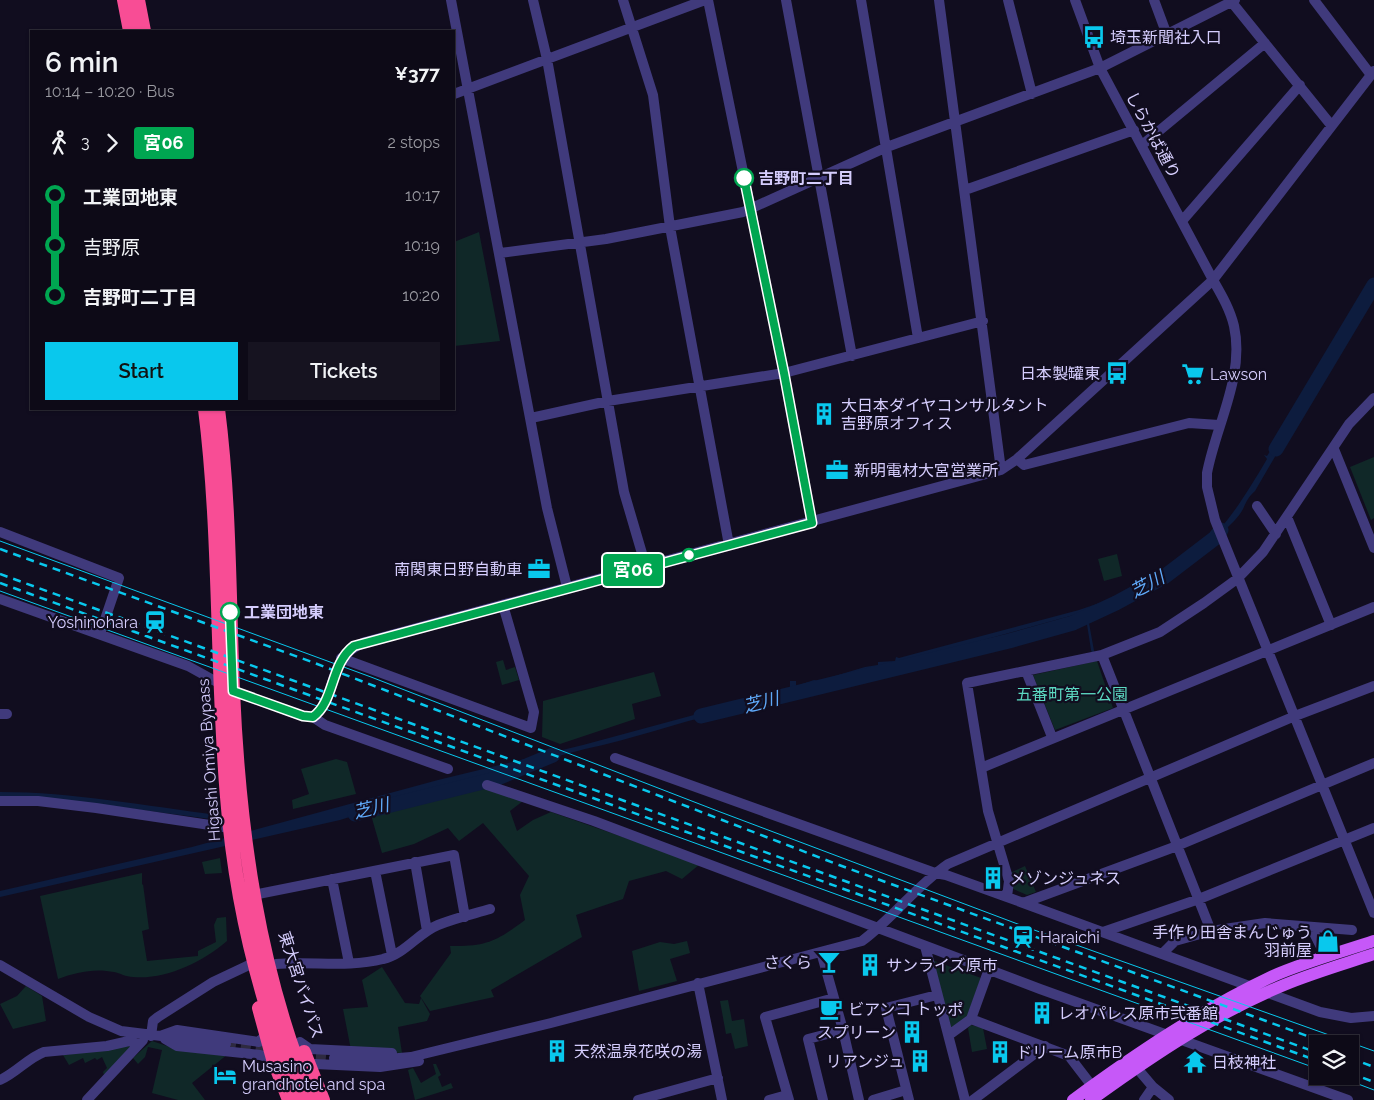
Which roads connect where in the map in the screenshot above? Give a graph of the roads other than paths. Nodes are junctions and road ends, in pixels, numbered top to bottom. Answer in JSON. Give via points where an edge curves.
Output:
{"nodes":[{"id":1,"x":124,"y":0,"type":"edge"},
{"id":2,"x":138,"y":0,"type":"edge"},
{"id":3,"x":450,"y":0,"type":"edge"},
{"id":4,"x":533,"y":0,"type":"edge"},
{"id":5,"x":623,"y":0,"type":"edge"},
{"id":6,"x":706,"y":0,"type":"edge"},
{"id":7,"x":786,"y":0,"type":"edge"},
{"id":8,"x":861,"y":0,"type":"edge"},
{"id":9,"x":939,"y":0,"type":"edge"},
{"id":10,"x":1008,"y":0,"type":"edge"},
{"id":11,"x":1075,"y":0,"type":"edge"},
{"id":12,"x":1154,"y":0,"type":"edge"},
{"id":13,"x":1314,"y":0,"type":"edge"},
{"id":14,"x":1232,"y":1,"type":"edge"},
{"id":15,"x":632,"y":27,"type":"junction"},
{"id":16,"x":130,"y":30,"type":"edge"},
{"id":17,"x":144,"y":30,"type":"edge"},
{"id":18,"x":1167,"y":35,"type":"junction"},
{"id":19,"x":1265,"y":43,"type":"junction"},
{"id":20,"x":547,"y":59,"type":"junction"},
{"id":21,"x":1100,"y":68,"type":"junction"},
{"id":22,"x":1373,"y":73,"type":"edge"},
{"id":23,"x":1300,"y":85,"type":"junction"},
{"id":24,"x":469,"y":89,"type":"junction"},
{"id":25,"x":455,"y":94,"type":"edge"},
{"id":26,"x":1032,"y":94,"type":"junction"},
{"id":27,"x":956,"y":121,"type":"junction"},
{"id":28,"x":1331,"y":125,"type":"junction"},
{"id":29,"x":1134,"y":130,"type":"junction"},
{"id":30,"x":1142,"y":145,"type":"junction"},
{"id":31,"x":887,"y":147,"type":"junction"},
{"id":32,"x":818,"y":178,"type":"junction"},
{"id":33,"x":965,"y":190,"type":"junction"},
{"id":34,"x":750,"y":210,"type":"junction"},
{"id":35,"x":1182,"y":221,"type":"junction"},
{"id":36,"x":670,"y":227,"type":"junction"},
{"id":37,"x":581,"y":242,"type":"junction"},
{"id":38,"x":500,"y":253,"type":"junction"},
{"id":39,"x":1214,"y":280,"type":"junction"},
{"id":40,"x":983,"y":321,"type":"junction"},
{"id":41,"x":918,"y":338,"type":"junction"},
{"id":42,"x":852,"y":356,"type":"junction"},
{"id":43,"x":784,"y":373,"type":"junction"},
{"id":44,"x":701,"y":387,"type":"junction"},
{"id":45,"x":1374,"y":398,"type":"edge"},
{"id":46,"x":608,"y":401,"type":"junction"},
{"id":47,"x":205,"y":410,"type":"edge"},
{"id":48,"x":218,"y":410,"type":"edge"},
{"id":49,"x":530,"y":418,"type":"junction"},
{"id":50,"x":1219,"y":425,"type":"junction"},
{"id":51,"x":1334,"y":449,"type":"junction"},
{"id":52,"x":1017,"y":460,"type":"junction"},
{"id":53,"x":1001,"y":470,"type":"junction"},
{"id":54,"x":1258,"y":506,"type":"dead end"},
{"id":55,"x":1287,"y":517,"type":"junction"},
{"id":56,"x":812,"y":523,"type":"junction"},
{"id":57,"x":1369,"y":525,"type":"edge"},
{"id":58,"x":0,"y":532,"type":"edge"},
{"id":59,"x":1276,"y":534,"type":"junction"},
{"id":60,"x":729,"y":545,"type":"junction"},
{"id":61,"x":1374,"y":548,"type":"edge"},
{"id":62,"x":646,"y":567,"type":"junction"},
{"id":63,"x":1237,"y":579,"type":"junction"},
{"id":64,"x":567,"y":587,"type":"junction"},
{"id":65,"x":0,"y":599,"type":"edge"},
{"id":66,"x":503,"y":605,"type":"junction"},
{"id":67,"x":1374,"y":607,"type":"edge"},
{"id":68,"x":1331,"y":625,"type":"junction"},
{"id":69,"x":100,"y":634,"type":"junction"},
{"id":70,"x":1268,"y":651,"type":"junction"},
{"id":71,"x":1102,"y":655,"type":"junction"},
{"id":72,"x":341,"y":658,"type":"junction"},
{"id":73,"x":1026,"y":671,"type":"junction"},
{"id":74,"x":220,"y":683,"type":"junction"},
{"id":75,"x":1374,"y":686,"type":"edge"},
{"id":76,"x":233,"y":691,"type":"junction"},
{"id":77,"x":1124,"y":710,"type":"junction"},
{"id":78,"x":1295,"y":716,"type":"junction"},
{"id":79,"x":313,"y":717,"type":"junction"},
{"id":80,"x":1052,"y":737,"type":"junction"},
{"id":81,"x":615,"y":758,"type":"dead end"},
{"id":82,"x":1374,"y":763,"type":"edge"},
{"id":83,"x":981,"y":768,"type":"junction"},
{"id":84,"x":448,"y":769,"type":"dead end"},
{"id":85,"x":1151,"y":779,"type":"junction"},
{"id":86,"x":487,"y":785,"type":"dead end"},
{"id":87,"x":1323,"y":785,"type":"junction"},
{"id":88,"x":6,"y":800,"type":"edge"},
{"id":89,"x":236,"y":826,"type":"junction"},
{"id":90,"x":1374,"y":828,"type":"edge"},
{"id":91,"x":1345,"y":840,"type":"junction"},
{"id":92,"x":998,"y":842,"type":"junction"},
{"id":93,"x":1177,"y":846,"type":"junction"},
{"id":94,"x":240,"y":851,"type":"junction"},
{"id":95,"x":415,"y":862,"type":"junction"},
{"id":96,"x":375,"y":871,"type":"junction"},
{"id":97,"x":935,"y":873,"type":"junction"},
{"id":98,"x":332,"y":879,"type":"junction"},
{"id":99,"x":1007,"y":897,"type":"junction"},
{"id":100,"x":1199,"y":899,"type":"junction"},
{"id":101,"x":1023,"y":902,"type":"junction"},
{"id":102,"x":250,"y":905,"type":"junction"},
{"id":103,"x":490,"y":909,"type":"dead end"},
{"id":104,"x":1374,"y":913,"type":"edge"},
{"id":105,"x":465,"y":917,"type":"junction"},
{"id":106,"x":1311,"y":927,"type":"junction"},
{"id":107,"x":879,"y":929,"type":"junction"},
{"id":108,"x":1352,"y":930,"type":"dead end"},
{"id":109,"x":427,"y":931,"type":"junction"},
{"id":110,"x":1211,"y":931,"type":"junction"},
{"id":111,"x":1103,"y":932,"type":"junction"},
{"id":112,"x":1374,"y":941,"type":"edge"},
{"id":113,"x":925,"y":946,"type":"junction"},
{"id":114,"x":820,"y":952,"type":"junction"},
{"id":115,"x":1162,"y":954,"type":"junction"},
{"id":116,"x":1374,"y":954,"type":"edge"},
{"id":117,"x":392,"y":955,"type":"junction"},
{"id":118,"x":1326,"y":957,"type":"junction"},
{"id":119,"x":349,"y":963,"type":"junction"},
{"id":120,"x":276,"y":964,"type":"junction"},
{"id":121,"x":0,"y":965,"type":"edge"},
{"id":122,"x":249,"y":965,"type":"junction"},
{"id":123,"x":989,"y":969,"type":"junction"},
{"id":124,"x":698,"y":984,"type":"junction"},
{"id":125,"x":1252,"y":987,"type":"junction"},
{"id":126,"x":1267,"y":993,"type":"junction"},
{"id":127,"x":937,"y":995,"type":"junction"},
{"id":128,"x":834,"y":998,"type":"junction"},
{"id":129,"x":1374,"y":1016,"type":"edge"},
{"id":130,"x":971,"y":1019,"type":"junction"},
{"id":131,"x":843,"y":1030,"type":"junction"},
{"id":132,"x":266,"y":1034,"type":"junction"},
{"id":133,"x":1166,"y":1034,"type":"junction"},
{"id":134,"x":949,"y":1035,"type":"junction"},
{"id":135,"x":153,"y":1036,"type":"junction"},
{"id":136,"x":1181,"y":1038,"type":"junction"},
{"id":137,"x":300,"y":1042,"type":"junction"},
{"id":138,"x":139,"y":1044,"type":"junction"},
{"id":139,"x":226,"y":1044,"type":"tunnel mouth"},
{"id":140,"x":1045,"y":1046,"type":"junction"},
{"id":141,"x":450,"y":1048,"type":"junction"},
{"id":142,"x":334,"y":1058,"type":"tunnel mouth"},
{"id":143,"x":273,"y":1059,"type":"junction"},
{"id":144,"x":1136,"y":1067,"type":"junction"},
{"id":145,"x":310,"y":1069,"type":"junction"},
{"id":146,"x":718,"y":1078,"type":"junction"},
{"id":147,"x":0,"y":1080,"type":"edge"},
{"id":148,"x":1092,"y":1086,"type":"junction"},
{"id":149,"x":1153,"y":1086,"type":"junction"},
{"id":150,"x":908,"y":1095,"type":"edge"},
{"id":151,"x":788,"y":1097,"type":"edge"},
{"id":152,"x":1336,"y":1098,"type":"edge"},
{"id":153,"x":87,"y":1100,"type":"edge"},
{"id":154,"x":289,"y":1100,"type":"edge"},
{"id":155,"x":300,"y":1100,"type":"edge"},
{"id":156,"x":312,"y":1100,"type":"edge"},
{"id":157,"x":323,"y":1100,"type":"edge"},
{"id":158,"x":638,"y":1100,"type":"edge"},
{"id":159,"x":722,"y":1100,"type":"edge"},
{"id":160,"x":769,"y":1100,"type":"edge"},
{"id":161,"x":823,"y":1100,"type":"edge"},
{"id":162,"x":858,"y":1100,"type":"edge"},
{"id":163,"x":873,"y":1100,"type":"edge"},
{"id":164,"x":965,"y":1100,"type":"edge"},
{"id":165,"x":973,"y":1100,"type":"edge"},
{"id":166,"x":1073,"y":1100,"type":"edge"},
{"id":167,"x":1092,"y":1100,"type":"edge"},
{"id":168,"x":1144,"y":1100,"type":"edge"},
{"id":169,"x":1169,"y":1100,"type":"edge"},
{"id":170,"x":1348,"y":1100,"type":"edge"}],
"edges":[{"from":1,"to":16,"type":"highway"},
{"from":2,"to":17,"type":"highway"},
{"from":3,"to":24,"type":"street"},
{"from":4,"to":20,"type":"street"},
{"from":5,"to":15,"type":"street"},
{"from":6,"to":15,"type":"street"},
{"from":6,"to":34,"type":"street"},
{"from":7,"to":32,"type":"street"},
{"from":8,"to":31,"type":"street"},
{"from":9,"to":27,"type":"street"},
{"from":10,"to":26,"type":"street"},
{"from":11,"to":21,"type":"street","name":"しらかば通り"},
{"from":12,"to":18,"type":"street"},
{"from":13,"to":22,"type":"street"},
{"from":14,"to":18,"type":"street"},
{"from":14,"to":19,"type":"street"},
{"from":15,"to":20,"type":"street"},
{"from":15,"to":36,"type":"street","via":[[653,95]]},
{"from":18,"to":21,"type":"street"},
{"from":19,"to":23,"type":"street"},
{"from":19,"to":30,"type":"street"},
{"from":20,"to":24,"type":"street"},
{"from":20,"to":37,"type":"street"},
{"from":21,"to":26,"type":"street"},
{"from":21,"to":29,"type":"street","name":"しらかば通り"},
{"from":22,"to":28,"type":"street"},
{"from":23,"to":28,"type":"street"},
{"from":23,"to":35,"type":"street"},
{"from":24,"to":25,"type":"street"},
{"from":24,"to":38,"type":"street"},
{"from":26,"to":27,"type":"street"},
{"from":27,"to":31,"type":"street"},
{"from":27,"to":33,"type":"street"},
{"from":28,"to":39,"type":"street"},
{"from":29,"to":30,"type":"street","name":"しらかば通り"},
{"from":29,"to":33,"type":"street"},
{"from":30,"to":35,"type":"street","name":"しらかば通り"},
{"from":31,"to":32,"type":"street"},
{"from":31,"to":41,"type":"street"},
{"from":32,"to":34,"type":"street"},
{"from":32,"to":42,"type":"street"},
{"from":33,"to":40,"type":"street"},
{"from":34,"to":36,"type":"street"},
{"from":34,"to":43,"type":"street"},
{"from":35,"to":39,"type":"street","name":"しらかば通り"},
{"from":36,"to":37,"type":"street"},
{"from":36,"to":44,"type":"street"},
{"from":37,"to":38,"type":"street"},
{"from":37,"to":46,"type":"street"},
{"from":38,"to":49,"type":"street"},
{"from":39,"to":50,"type":"street","name":"しらかば通り","via":[[1234,326],[1236,352],[1233,379]]},
{"from":39,"to":52,"type":"street"},
{"from":40,"to":41,"type":"street"},
{"from":40,"to":53,"type":"street"},
{"from":41,"to":42,"type":"street"},
{"from":42,"to":43,"type":"street"},
{"from":43,"to":44,"type":"street"},
{"from":43,"to":56,"type":"street"},
{"from":44,"to":46,"type":"street"},
{"from":44,"to":60,"type":"street"},
{"from":45,"to":51,"type":"street","via":[[1349,424]]},
{"from":46,"to":49,"type":"street"},
{"from":46,"to":62,"type":"street","via":[[624,492]]},
{"from":47,"to":74,"type":"highway","name":"Higashi Omiya Bypass","via":[[213,502]]},
{"from":48,"to":76,"type":"highway","name":"Higashi Omiya Bypass","via":[[226,502]]},
{"from":49,"to":64,"type":"street","via":[[547,508]]},
{"from":50,"to":52,"type":"street","via":[[1190,423],[1024,466]]},
{"from":50,"to":63,"type":"street","name":"しらかば通り","via":[[1207,473],[1207,487],[1215,520]]},
{"from":51,"to":55,"type":"street","via":[[1320,464]]},
{"from":51,"to":57,"type":"street"},
{"from":52,"to":53,"type":"street"},
{"from":53,"to":56,"type":"street"},
{"from":54,"to":59,"type":"street"},
{"from":55,"to":59,"type":"street"},
{"from":55,"to":68,"type":"street"},
{"from":56,"to":60,"type":"street"},
{"from":57,"to":61,"type":"street"},
{"from":58,"to":69,"type":"street","via":[[119,578]]},
{"from":59,"to":63,"type":"street"},
{"from":60,"to":62,"type":"street"},
{"from":62,"to":64,"type":"street"},
{"from":63,"to":70,"type":"street","name":"しらかば通り"},
{"from":63,"to":71,"type":"street","via":[[1160,632]]},
{"from":64,"to":66,"type":"street"},
{"from":65,"to":69,"type":"street"},
{"from":66,"to":72,"type":"street","via":[[365,642],[354,646]]},
{"from":66,"to":72,"type":"street","via":[[534,712],[532,728]]},
{"from":67,"to":68,"type":"street"},
{"from":68,"to":70,"type":"street"},
{"from":69,"to":74,"type":"street","via":[[188,666]]},
{"from":70,"to":77,"type":"street"},
{"from":70,"to":78,"type":"street","name":"しらかば通り"},
{"from":71,"to":73,"type":"street"},
{"from":71,"to":77,"type":"street"},
{"from":72,"to":79,"type":"street","via":[[321,710]]},
{"from":73,"to":80,"type":"street"},
{"from":73,"to":83,"type":"street","via":[[967,683]]},
{"from":74,"to":76,"type":"street"},
{"from":74,"to":89,"type":"highway","name":"Higashi Omiya Bypass"},
{"from":75,"to":78,"type":"street"},
{"from":76,"to":79,"type":"street"},
{"from":76,"to":89,"type":"highway","name":"Higashi Omiya Bypass"},
{"from":77,"to":80,"type":"street"},
{"from":77,"to":85,"type":"street"},
{"from":78,"to":85,"type":"street"},
{"from":78,"to":87,"type":"street","name":"しらかば通り"},
{"from":79,"to":84,"type":"street","via":[[325,725]]},
{"from":80,"to":83,"type":"street"},
{"from":81,"to":97,"type":"street"},
{"from":82,"to":87,"type":"street"},
{"from":83,"to":92,"type":"street","via":[[988,811]]},
{"from":85,"to":92,"type":"street"},
{"from":85,"to":93,"type":"street"},
{"from":86,"to":107,"type":"street","via":[[594,821]]},
{"from":87,"to":91,"type":"street","name":"しらかば通り"},
{"from":87,"to":93,"type":"street"},
{"from":88,"to":89,"type":"street","via":[[81,805]]},
{"from":89,"to":94,"type":"highway","name":"Higashi Omiya Bypass"},
{"from":90,"to":91,"type":"street"},
{"from":91,"to":100,"type":"street"},
{"from":91,"to":104,"type":"street","name":"しらかば通り"},
{"from":92,"to":97,"type":"street"},
{"from":92,"to":99,"type":"street","via":[[1009,881]]},
{"from":93,"to":100,"type":"street"},
{"from":93,"to":101,"type":"street"},
{"from":94,"to":102,"type":"highway","name":"Higashi Omiya Bypass"},
{"from":94,"to":102,"type":"highway","name":"Higashi Omiya Bypass"},
{"from":95,"to":96,"type":"street"},
{"from":95,"to":105,"type":"street","via":[[454,855]]},
{"from":95,"to":109,"type":"street"},
{"from":96,"to":98,"type":"street"},
{"from":96,"to":117,"type":"street"},
{"from":97,"to":99,"type":"street"},
{"from":97,"to":107,"type":"street"},
{"from":98,"to":102,"type":"street"},
{"from":98,"to":119,"type":"street"},
{"from":99,"to":101,"type":"street"},
{"from":100,"to":110,"type":"street"},
{"from":100,"to":111,"type":"street"},
{"from":101,"to":111,"type":"street"},
{"from":102,"to":120,"type":"highway","name":"東大宮バイパス"},
{"from":102,"to":122,"type":"highway"},
{"from":102,"to":155,"type":"highway","name":"Higashi Omiya Bypass","via":[[257,970]]},
{"from":102,"to":156,"type":"highway","name":"Higashi Omiya Bypass","via":[[278,1004]]},
{"from":103,"to":105,"type":"street"},
{"from":105,"to":109,"type":"street"},
{"from":106,"to":108,"type":"street"},
{"from":106,"to":110,"type":"street","via":[[1265,923]]},
{"from":106,"to":118,"type":"street"},
{"from":107,"to":113,"type":"street"},
{"from":107,"to":114,"type":"street","via":[[862,941]]},
{"from":109,"to":117,"type":"street"},
{"from":110,"to":115,"type":"street","via":[[1175,941]]},
{"from":111,"to":115,"type":"street"},
{"from":112,"to":118,"type":"main road"},
{"from":113,"to":123,"type":"street"},
{"from":113,"to":127,"type":"street"},
{"from":114,"to":124,"type":"street"},
{"from":114,"to":128,"type":"street"},
{"from":115,"to":125,"type":"street"},
{"from":116,"to":126,"type":"main road"},
{"from":117,"to":119,"type":"street"},
{"from":118,"to":125,"type":"main road"},
{"from":119,"to":120,"type":"street"},
{"from":120,"to":137,"type":"highway","name":"東大宮バイパス"},
{"from":121,"to":135,"type":"street","via":[[89,1018],[122,1031]]},
{"from":122,"to":132,"type":"highway"},
{"from":122,"to":135,"type":"street","via":[[213,982],[158,1017],[153,1021]]},
{"from":123,"to":130,"type":"street"},
{"from":123,"to":133,"type":"street"},
{"from":124,"to":141,"type":"street"},
{"from":124,"to":146,"type":"street"},
{"from":125,"to":126,"type":"street"},
{"from":125,"to":133,"type":"main road"},
{"from":126,"to":129,"type":"street","via":[[1331,1015],[1351,1018]]},
{"from":126,"to":136,"type":"main road"},
{"from":127,"to":134,"type":"street"},
{"from":127,"to":150,"type":"street","via":[[886,1008]]},
{"from":128,"to":131,"type":"street"},
{"from":128,"to":151,"type":"street","via":[[765,1017]]},
{"from":130,"to":134,"type":"street"},
{"from":130,"to":140,"type":"street"},
{"from":131,"to":161,"type":"street","via":[[808,1039]]},
{"from":131,"to":162,"type":"street"},
{"from":132,"to":135,"type":"street","via":[[259,1042],[177,1030]]},
{"from":132,"to":143,"type":"highway"},
{"from":133,"to":136,"type":"street"},
{"from":133,"to":148,"type":"main road"},
{"from":134,"to":164,"type":"street"},
{"from":135,"to":138,"type":"street"},
{"from":135,"to":139,"type":"street"},
{"from":135,"to":143,"type":"street","via":[[177,1046]]},
{"from":136,"to":144,"type":"main road"},
{"from":136,"to":152,"type":"street"},
{"from":137,"to":141,"type":"street","via":[[310,1049],[411,1054]]},
{"from":137,"to":145,"type":"highway","name":"東大宮バイパス"},
{"from":138,"to":147,"type":"street","via":[[129,1041],[44,1052]]},
{"from":138,"to":153,"type":"street"},
{"from":140,"to":148,"type":"street","via":[[1070,1056]]},
{"from":140,"to":165,"type":"street"},
{"from":141,"to":142,"type":"street","via":[[395,1059]]},
{"from":141,"to":145,"type":"street","via":[[403,1065],[315,1064]]},
{"from":143,"to":154,"type":"highway"},
{"from":144,"to":149,"type":"street"},
{"from":144,"to":167,"type":"main road"},
{"from":145,"to":157,"type":"highway","name":"東大宮バイパス"},
{"from":146,"to":158,"type":"street"},
{"from":146,"to":159,"type":"street"},
{"from":148,"to":166,"type":"main road"},
{"from":149,"to":168,"type":"street"},
{"from":149,"to":169,"type":"street"},
{"from":150,"to":163,"type":"street"},
{"from":151,"to":160,"type":"street"},
{"from":152,"to":170,"type":"street"}]}
